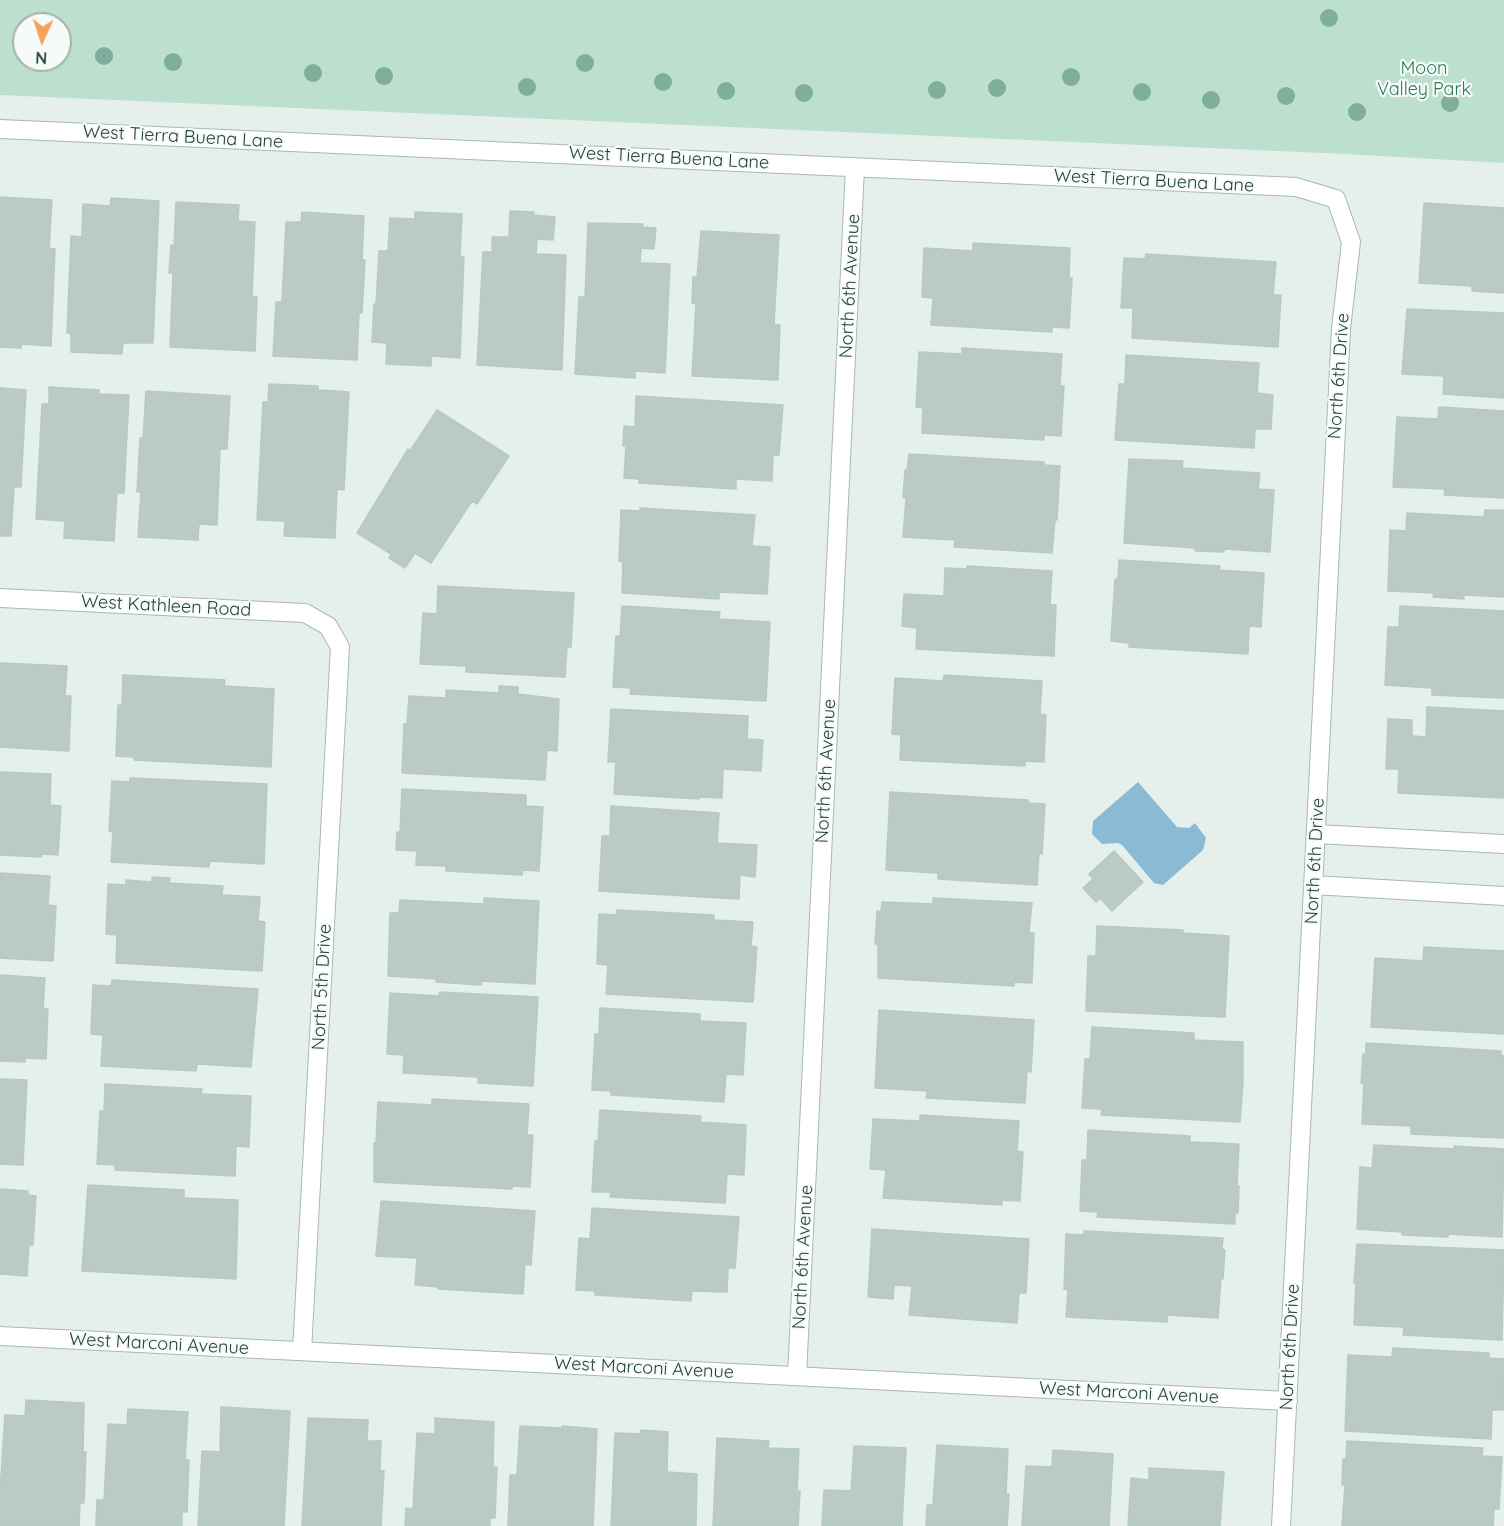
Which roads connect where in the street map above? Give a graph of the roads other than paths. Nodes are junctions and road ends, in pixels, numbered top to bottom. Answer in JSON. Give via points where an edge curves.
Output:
{"nodes":[{"id":1,"x":0,"y":129,"type":"edge"},
{"id":2,"x":855,"y":167,"type":"junction"},
{"id":3,"x":1336,"y":199,"type":"joint"},
{"id":4,"x":0,"y":598,"type":"edge"},
{"id":5,"x":328,"y":626,"type":"joint"},
{"id":6,"x":1316,"y":834,"type":"junction"},
{"id":7,"x":1504,"y":844,"type":"edge"},
{"id":8,"x":1313,"y":885,"type":"junction"},
{"id":9,"x":1504,"y":896,"type":"edge"},
{"id":10,"x":0,"y":1336,"type":"edge"},
{"id":11,"x":302,"y":1351,"type":"junction"},
{"id":12,"x":797,"y":1376,"type":"junction"},
{"id":13,"x":1288,"y":1401,"type":"junction"},
{"id":14,"x":1281,"y":1526,"type":"edge"}],
"edges":[{"from":1,"to":2,"type":"street","name":"West Tierra Buena Lane"},
{"from":2,"to":3,"type":"street","name":"West Tierra Buena Lane","via":[[1296,187]]},
{"from":2,"to":12,"type":"street","name":"North 6th Avenue"},
{"from":3,"to":6,"type":"street","name":"North 6th Drive","via":[[1351,242],[1341,329]]},
{"from":4,"to":5,"type":"street","name":"West Kathleen Road","via":[[305,613]]},
{"from":5,"to":11,"type":"street","name":"North 5th Drive","via":[[340,646]]},
{"from":6,"to":7,"type":"street"},
{"from":6,"to":8,"type":"street","name":"North 6th Drive"},
{"from":8,"to":9,"type":"street"},
{"from":8,"to":13,"type":"street","name":"North 6th Drive"},
{"from":10,"to":11,"type":"street","name":"West Marconi Avenue"},
{"from":11,"to":12,"type":"street","name":"West Marconi Avenue"},
{"from":12,"to":13,"type":"street","name":"West Marconi Avenue"},
{"from":13,"to":14,"type":"street","name":"North 6th Drive"}]}
